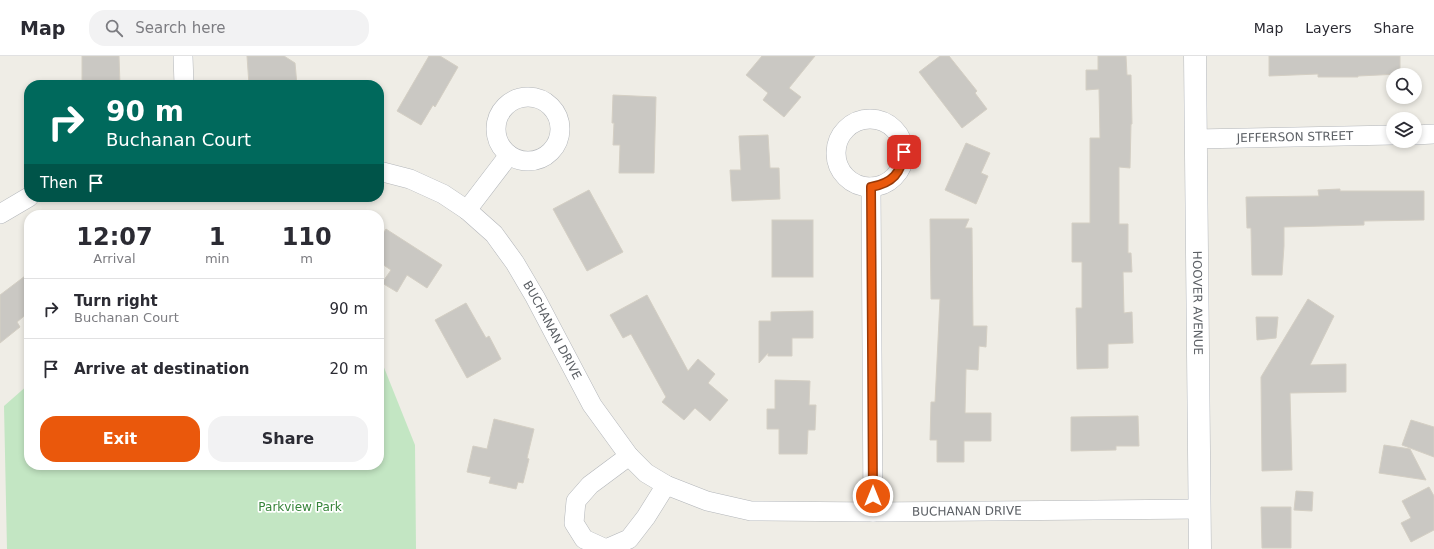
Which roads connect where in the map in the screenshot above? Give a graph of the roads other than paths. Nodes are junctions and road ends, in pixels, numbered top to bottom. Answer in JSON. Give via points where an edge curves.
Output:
{"nodes":[{"id":1,"x":184,"y":56,"type":"edge"},
{"id":2,"x":1195,"y":56,"type":"edge"},
{"id":3,"x":184,"y":80,"type":"edge"},
{"id":4,"x":1434,"y":134,"type":"edge"},
{"id":5,"x":1386,"y":135,"type":"edge"},
{"id":6,"x":1422,"y":135,"type":"edge"},
{"id":7,"x":1196,"y":139,"type":"junction"},
{"id":8,"x":509,"y":155,"type":"dead end"},
{"id":9,"x":384,"y":172,"type":"edge"},
{"id":10,"x":871,"y":187,"type":"dead end"},
{"id":11,"x":24,"y":200,"type":"edge"},
{"id":12,"x":467,"y":210,"type":"junction"},
{"id":13,"x":0,"y":214,"type":"edge"},
{"id":14,"x":629,"y":456,"type":"junction"},
{"id":15,"x":666,"y":485,"type":"junction"},
{"id":16,"x":1200,"y":509,"type":"junction"},
{"id":17,"x":873,"y":512,"type":"junction"},
{"id":18,"x":1200,"y":549,"type":"edge"}],
"edges":[{"from":1,"to":3,"type":"street"},
{"from":2,"to":7,"type":"street","name":"HOOVER AVENUE"},
{"from":4,"to":6,"type":"street"},
{"from":5,"to":7,"type":"street","name":"JEFFERSON STREET"},
{"from":7,"to":16,"type":"street","name":"HOOVER AVENUE"},
{"from":8,"to":12,"type":"street"},
{"from":9,"to":12,"type":"street","name":"BUCHANAN DRIVE","via":[[410,179],[443,194]]},
{"from":10,"to":17,"type":"street"},
{"from":11,"to":13,"type":"street"},
{"from":12,"to":14,"type":"street","name":"BUCHANAN DRIVE","via":[[494,234],[515,262],[592,405]]},
{"from":14,"to":15,"type":"street","name":"BUCHANAN DRIVE","via":[[646,473]]},
{"from":14,"to":15,"type":"street","via":[[590,485],[576,501],[574,523],[584,539],[606,549],[629,540]]},
{"from":15,"to":17,"type":"street","name":"BUCHANAN DRIVE","via":[[707,501],[751,511]]},
{"from":16,"to":17,"type":"street","name":"BUCHANAN DRIVE"},
{"from":16,"to":18,"type":"street","name":"HOOVER AVENUE"}]}
